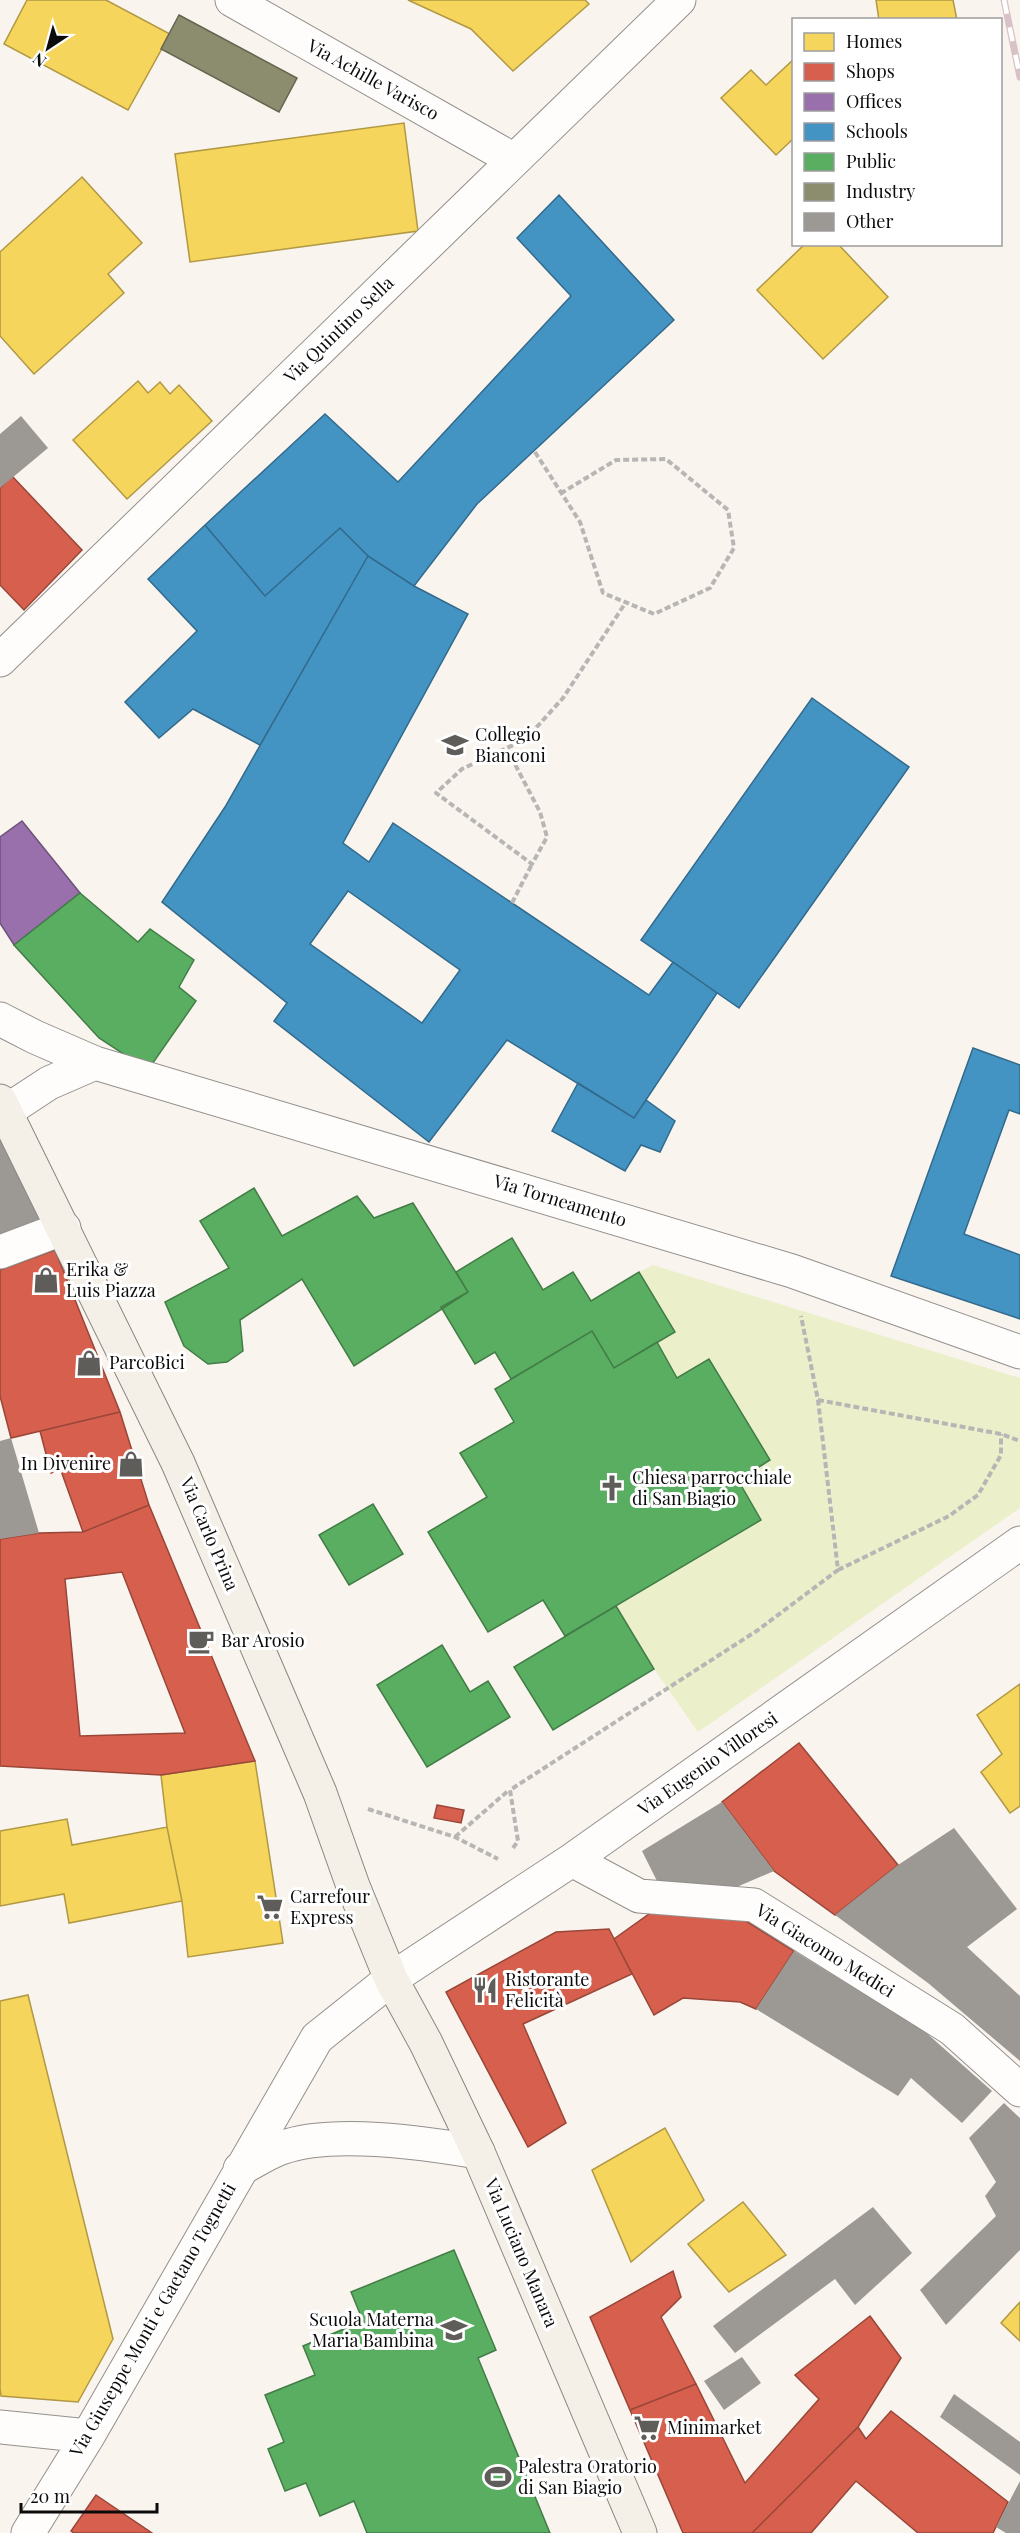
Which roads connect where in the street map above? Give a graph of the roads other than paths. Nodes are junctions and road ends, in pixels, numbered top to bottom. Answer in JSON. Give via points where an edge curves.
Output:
{"nodes":[{"id":1,"x":232,"y":0,"type":"edge"},
{"id":2,"x":679,"y":0,"type":"edge"},
{"id":3,"x":514,"y":160,"type":"junction"},
{"id":4,"x":0,"y":660,"type":"edge"},
{"id":5,"x":0,"y":1019,"type":"edge"},
{"id":6,"x":95,"y":1063,"type":"junction"},
{"id":7,"x":3,"y":1107,"type":"edge"},
{"id":8,"x":64,"y":1228,"type":"junction"},
{"id":9,"x":0,"y":1252,"type":"edge"},
{"id":10,"x":1020,"y":1352,"type":"edge"},
{"id":11,"x":1020,"y":1543,"type":"edge"},
{"id":12,"x":572,"y":1860,"type":"junction"},
{"id":13,"x":391,"y":1979,"type":"junction"},
{"id":14,"x":1020,"y":2090,"type":"edge"},
{"id":15,"x":478,"y":2152,"type":"junction"},
{"id":16,"x":240,"y":2169,"type":"junction"},
{"id":17,"x":0,"y":2427,"type":"edge"},
{"id":18,"x":88,"y":2436,"type":"junction"},
{"id":19,"x":28,"y":2533,"type":"edge"},
{"id":20,"x":640,"y":2533,"type":"edge"}],
"edges":[{"from":1,"to":3,"type":"street","name":"Via Achille Varisco"},
{"from":2,"to":3,"type":"street","name":"Via Quintino Sella"},
{"from":3,"to":4,"type":"street","name":"Via Quintino Sella"},
{"from":5,"to":6,"type":"street","name":"Via Torneamento"},
{"from":6,"to":7,"type":"street"},
{"from":6,"to":10,"type":"street","name":"Via Torneamento","via":[[792,1271]]},
{"from":7,"to":8,"type":"street","name":"Via Carlo Prina"},
{"from":8,"to":9,"type":"street"},
{"from":8,"to":13,"type":"street","name":"Via Carlo Prina","via":[[178,1463],[320,1793]]},
{"from":11,"to":12,"type":"street","name":"Via Eugenio Villoresi"},
{"from":12,"to":13,"type":"street","name":"Via Eugenio Villoresi"},
{"from":12,"to":14,"type":"street","name":"Via Giacomo Medici","via":[[639,1896],[754,1905],[952,2029]]},
{"from":13,"to":15,"type":"street","name":"Via Luciano Manara"},
{"from":13,"to":16,"type":"street","name":"Via Giuseppe Monti e Gaetano Tognetti","via":[[317,2038]]},
{"from":15,"to":16,"type":"street","name":"Via Giuseppe Monti e Gaetano Tognetti","via":[[424,2142],[321,2139],[282,2148]]},
{"from":15,"to":20,"type":"street","name":"Via Luciano Manara"},
{"from":16,"to":18,"type":"street","name":"Via Giuseppe Monti e Gaetano Tognetti"},
{"from":17,"to":18,"type":"street"},
{"from":18,"to":19,"type":"street","name":"Via Giuseppe Monti e Gaetano Tognetti"}]}
